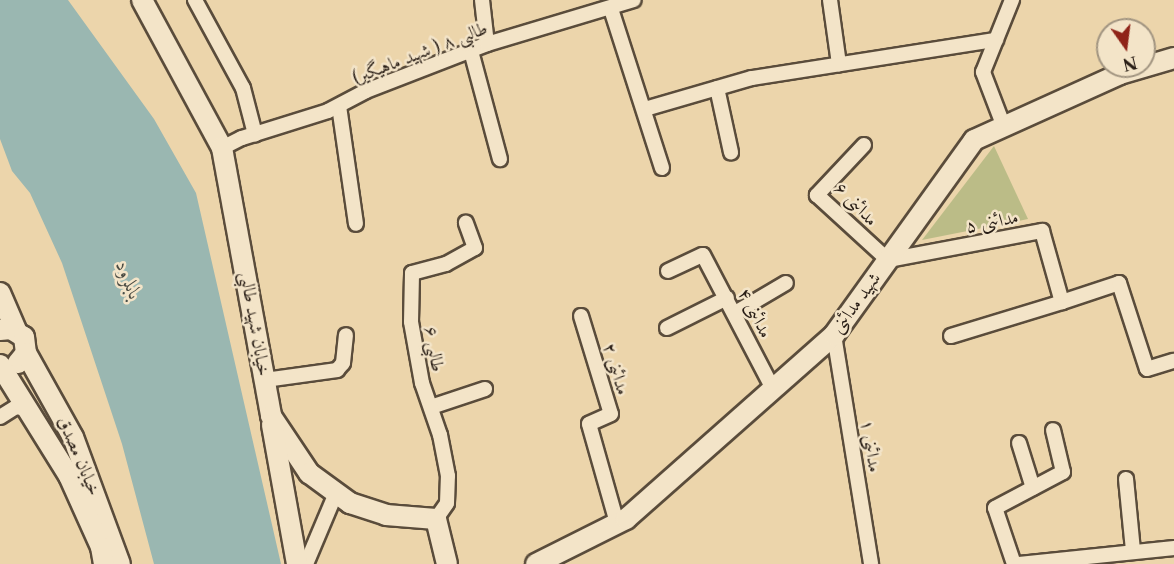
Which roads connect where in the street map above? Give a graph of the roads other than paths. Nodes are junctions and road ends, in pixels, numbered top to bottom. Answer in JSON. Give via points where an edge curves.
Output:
{"nodes":[{"id":1,"x":142,"y":0,"type":"edge"},
{"id":2,"x":195,"y":0,"type":"edge"},
{"id":3,"x":482,"y":0,"type":"edge"},
{"id":4,"x":634,"y":0,"type":"edge"},
{"id":5,"x":830,"y":0,"type":"edge"},
{"id":6,"x":1012,"y":0,"type":"edge"},
{"id":7,"x":611,"y":9,"type":"junction"},
{"id":8,"x":996,"y":40,"type":"junction"},
{"id":9,"x":487,"y":44,"type":"junction"},
{"id":10,"x":471,"y":51,"type":"junction"},
{"id":11,"x":1174,"y":58,"type":"edge"},
{"id":12,"x":839,"y":64,"type":"junction"},
{"id":13,"x":717,"y":88,"type":"junction"},
{"id":14,"x":339,"y":106,"type":"junction"},
{"id":15,"x":645,"y":109,"type":"junction"},
{"id":16,"x":1004,"y":127,"type":"junction"},
{"id":17,"x":255,"y":134,"type":"junction"},
{"id":18,"x":864,"y":145,"type":"dead end"},
{"id":19,"x":222,"y":148,"type":"junction"},
{"id":20,"x":731,"y":152,"type":"dead end"},
{"id":21,"x":500,"y":159,"type":"dead end"},
{"id":22,"x":662,"y":168,"type":"dead end"},
{"id":23,"x":466,"y":223,"type":"dead end"},
{"id":24,"x":356,"y":224,"type":"dead end"},
{"id":25,"x":888,"y":260,"type":"junction"},
{"id":26,"x":668,"y":271,"type":"dead end"},
{"id":27,"x":786,"y":283,"type":"dead end"},
{"id":28,"x":0,"y":293,"type":"edge"},
{"id":29,"x":727,"y":298,"type":"junction"},
{"id":30,"x":1062,"y":302,"type":"junction"},
{"id":31,"x":735,"y":313,"type":"junction"},
{"id":32,"x":581,"y":316,"type":"dead end"},
{"id":33,"x":667,"y":328,"type":"dead end"},
{"id":34,"x":8,"y":330,"type":"edge"},
{"id":35,"x":346,"y":335,"type":"dead end"},
{"id":36,"x":834,"y":335,"type":"junction"},
{"id":37,"x":951,"y":336,"type":"dead end"},
{"id":38,"x":26,"y":353,"type":"junction"},
{"id":39,"x":1174,"y":361,"type":"edge"},
{"id":40,"x":0,"y":365,"type":"edge"},
{"id":41,"x":265,"y":380,"type":"junction"},
{"id":42,"x":485,"y":389,"type":"dead end"},
{"id":43,"x":773,"y":389,"type":"junction"},
{"id":44,"x":431,"y":407,"type":"junction"},
{"id":45,"x":32,"y":410,"type":"junction"},
{"id":46,"x":271,"y":416,"type":"junction"},
{"id":47,"x":0,"y":417,"type":"edge"},
{"id":48,"x":1053,"y":430,"type":"dead end"},
{"id":49,"x":1019,"y":443,"type":"dead end"},
{"id":50,"x":1126,"y":479,"type":"dead end"},
{"id":51,"x":1033,"y":488,"type":"junction"},
{"id":52,"x":336,"y":493,"type":"junction"},
{"id":53,"x":436,"y":519,"type":"junction"},
{"id":54,"x":617,"y":523,"type":"junction"},
{"id":55,"x":1174,"y":548,"type":"edge"},
{"id":56,"x":1133,"y":551,"type":"junction"},
{"id":57,"x":104,"y":564,"type":"edge"},
{"id":58,"x":120,"y":564,"type":"edge"},
{"id":59,"x":297,"y":564,"type":"edge"},
{"id":60,"x":306,"y":564,"type":"edge"},
{"id":61,"x":447,"y":564,"type":"edge"},
{"id":62,"x":536,"y":564,"type":"edge"},
{"id":63,"x":871,"y":564,"type":"edge"},
{"id":64,"x":1014,"y":564,"type":"edge"},
{"id":65,"x":1019,"y":564,"type":"edge"}],
"edges":[{"from":1,"to":19,"type":"street","name":"خیابان شهید طالبی"},
{"from":2,"to":17,"type":"street","via":[[243,88]]},
{"from":3,"to":9,"type":"street"},
{"from":4,"to":7,"type":"street","name":"طالبی ۸ ( شهید ماهیگیر)"},
{"from":5,"to":12,"type":"street"},
{"from":6,"to":8,"type":"street"},
{"from":7,"to":9,"type":"street","name":"طالبی ۸ ( شهید ماهیگیر)"},
{"from":7,"to":15,"type":"street"},
{"from":8,"to":12,"type":"street"},
{"from":8,"to":16,"type":"street","via":[[983,72]]},
{"from":9,"to":10,"type":"street","name":"طالبی ۸ ( شهید ماهیگیر)"},
{"from":10,"to":14,"type":"street","name":"طالبی ۸ ( شهید ماهیگیر)"},
{"from":10,"to":21,"type":"street"},
{"from":11,"to":16,"type":"street","name":"شهید مدائنی","via":[[1120,74]]},
{"from":12,"to":13,"type":"street"},
{"from":13,"to":15,"type":"street"},
{"from":13,"to":20,"type":"street"},
{"from":14,"to":17,"type":"street","name":"طالبی ۸ ( شهید ماهیگیر)"},
{"from":14,"to":24,"type":"street"},
{"from":15,"to":22,"type":"street"},
{"from":16,"to":25,"type":"street","name":"شهید مدائنی","via":[[974,140]]},
{"from":17,"to":19,"type":"street","name":"طالبی ۸ ( شهید ماهیگیر)"},
{"from":18,"to":25,"type":"street","name":"مدائنی ۶","via":[[817,195]]},
{"from":19,"to":41,"type":"street","name":"خیابان شهید طالبی"},
{"from":23,"to":44,"type":"street","name":"طالبی ۶","via":[[475,248],[446,264],[412,273],[411,322],[422,383]]},
{"from":25,"to":30,"type":"street","name":"مدائنی ۵","via":[[1042,231]]},
{"from":25,"to":36,"type":"street","name":"شهید مدائنی"},
{"from":26,"to":29,"type":"street","name":"مدائنی ۴","via":[[703,255]]},
{"from":27,"to":31,"type":"street"},
{"from":28,"to":34,"type":"street","name":"خیابان مصدق"},
{"from":29,"to":31,"type":"street","name":"مدائنی ۴"},
{"from":29,"to":33,"type":"street"},
{"from":30,"to":37,"type":"street"},
{"from":30,"to":39,"type":"street","via":[[1119,283],[1147,369]]},
{"from":31,"to":43,"type":"street","name":"مدائنی ۴"},
{"from":32,"to":54,"type":"street","name":"مدائنی ۲","via":[[611,414],[589,424]]},
{"from":34,"to":38,"type":"street","name":"خیابان مصدق","via":[[24,337]]},
{"from":35,"to":41,"type":"street","via":[[343,363],[337,370]]},
{"from":36,"to":43,"type":"street","name":"شهید مدائنی"},
{"from":36,"to":63,"type":"street","name":"مدائنی ۱"},
{"from":38,"to":40,"type":"street","via":[[16,365]]},
{"from":38,"to":58,"type":"street","name":"خیابان مصدق","via":[[73,437]]},
{"from":40,"to":45,"type":"street","name":"خیابان مصدق"},
{"from":41,"to":46,"type":"street","name":"خیابان شهید طالبی"},
{"from":42,"to":44,"type":"street"},
{"from":43,"to":54,"type":"street","name":"شهید مدائنی"},
{"from":44,"to":53,"type":"street","name":"طالبی ۶","via":[[448,476],[447,503]]},
{"from":45,"to":47,"type":"street","via":[[16,406]]},
{"from":45,"to":57,"type":"street","name":"خیابان مصدق","via":[[69,476],[101,547]]},
{"from":46,"to":52,"type":"street","name":"خیابان شهید طالبی","via":[[309,473]]},
{"from":46,"to":59,"type":"street"},
{"from":48,"to":51,"type":"street","via":[[1063,472]]},
{"from":49,"to":51,"type":"street"},
{"from":50,"to":56,"type":"street"},
{"from":51,"to":64,"type":"street","via":[[995,508]]},
{"from":52,"to":53,"type":"street","name":"خیابان شهید طالبی","via":[[350,503],[386,515]]},
{"from":52,"to":60,"type":"street"},
{"from":53,"to":61,"type":"street"},
{"from":54,"to":62,"type":"street","name":"شهید مدائنی"},
{"from":55,"to":56,"type":"street"},
{"from":56,"to":65,"type":"street"}]}
